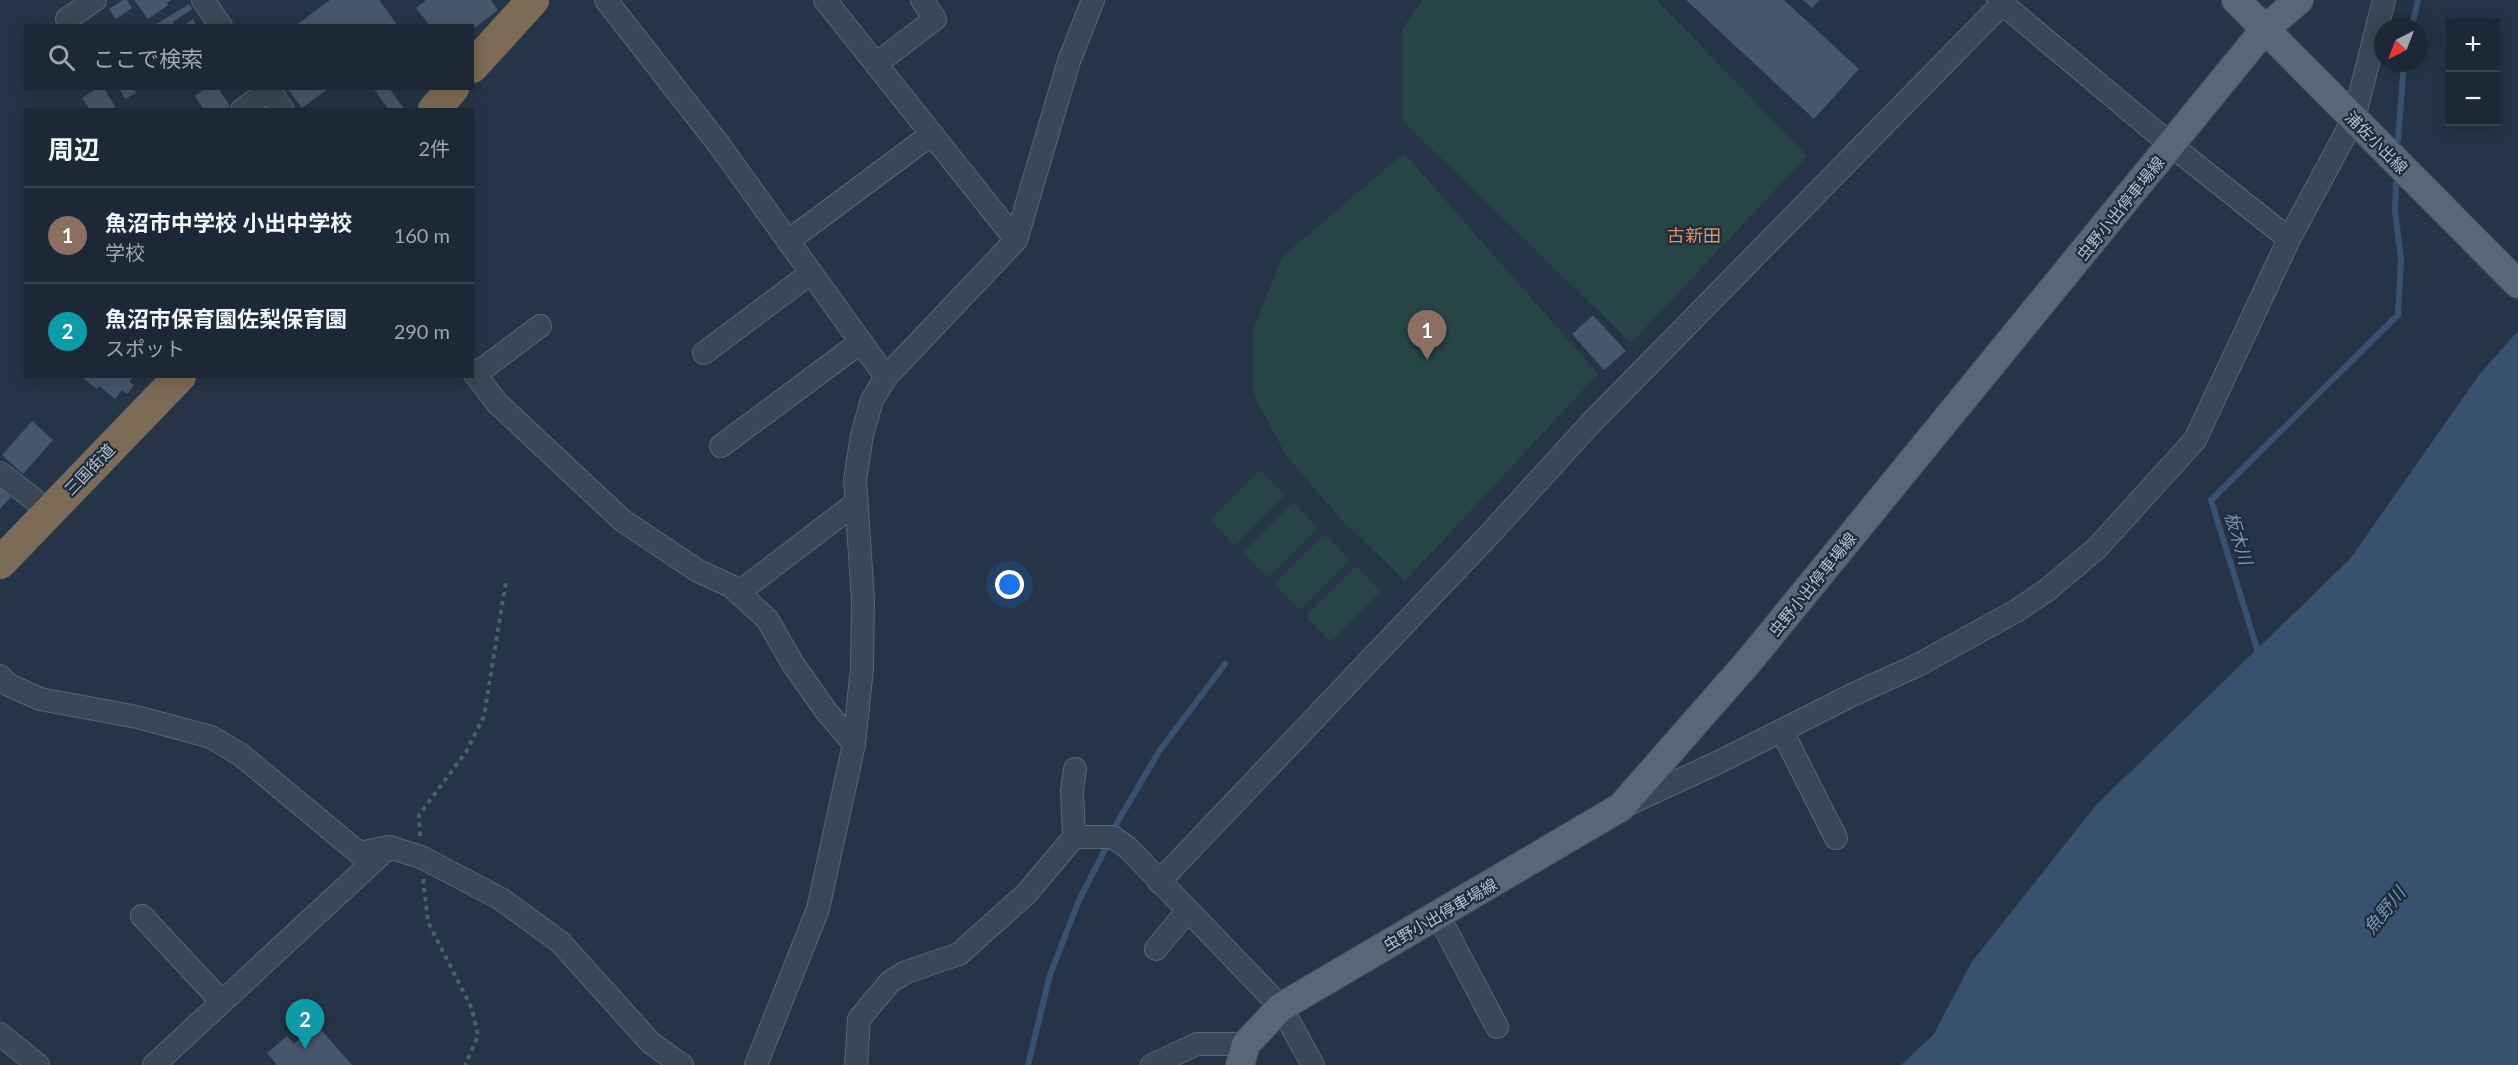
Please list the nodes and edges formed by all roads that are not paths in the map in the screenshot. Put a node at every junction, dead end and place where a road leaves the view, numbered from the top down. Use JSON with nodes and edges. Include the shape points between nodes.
{"nodes":[{"id":1,"x":95,"y":0,"type":"edge"},
{"id":2,"x":203,"y":0,"type":"edge"},
{"id":3,"x":533,"y":0,"type":"edge"},
{"id":4,"x":606,"y":0,"type":"edge"},
{"id":5,"x":825,"y":0,"type":"edge"},
{"id":6,"x":922,"y":0,"type":"edge"},
{"id":7,"x":1093,"y":0,"type":"edge"},
{"id":8,"x":2236,"y":0,"type":"edge"},
{"id":9,"x":2299,"y":0,"type":"edge"},
{"id":10,"x":2384,"y":0,"type":"edge"},
{"id":11,"x":2002,"y":1,"type":"edge"},
{"id":12,"x":67,"y":19,"type":"dead end"},
{"id":13,"x":220,"y":24,"type":"edge"},
{"id":14,"x":2265,"y":29,"type":"junction"},
{"id":15,"x":876,"y":64,"type":"junction"},
{"id":16,"x":474,"y":65,"type":"edge"},
{"id":17,"x":267,"y":90,"type":"edge"},
{"id":18,"x":269,"y":90,"type":"edge"},
{"id":19,"x":451,"y":90,"type":"edge"},
{"id":20,"x":244,"y":108,"type":"edge"},
{"id":21,"x":282,"y":108,"type":"edge"},
{"id":22,"x":436,"y":108,"type":"edge"},
{"id":23,"x":2354,"y":118,"type":"junction"},
{"id":24,"x":932,"y":134,"type":"junction"},
{"id":25,"x":2171,"y":145,"type":"junction"},
{"id":26,"x":2289,"y":238,"type":"junction"},
{"id":27,"x":1016,"y":240,"type":"junction"},
{"id":28,"x":788,"y":241,"type":"junction"},
{"id":29,"x":812,"y":273,"type":"junction"},
{"id":30,"x":2516,"y":282,"type":"edge"},
{"id":31,"x":540,"y":326,"type":"dead end"},
{"id":32,"x":861,"y":342,"type":"junction"},
{"id":33,"x":704,"y":353,"type":"dead end"},
{"id":34,"x":474,"y":372,"type":"edge"},
{"id":35,"x":886,"y":377,"type":"junction"},
{"id":36,"x":178,"y":378,"type":"edge"},
{"id":37,"x":721,"y":446,"type":"dead end"},
{"id":38,"x":0,"y":473,"type":"edge"},
{"id":39,"x":856,"y":503,"type":"junction"},
{"id":40,"x":49,"y":511,"type":"junction"},
{"id":41,"x":0,"y":563,"type":"edge"},
{"id":42,"x":738,"y":593,"type":"junction"},
{"id":43,"x":0,"y":676,"type":"edge"},
{"id":44,"x":1782,"y":731,"type":"junction"},
{"id":45,"x":854,"y":744,"type":"junction"},
{"id":46,"x":1075,"y":769,"type":"dead end"},
{"id":47,"x":1621,"y":807,"type":"junction"},
{"id":48,"x":1074,"y":837,"type":"junction"},
{"id":49,"x":1836,"y":838,"type":"dead end"},
{"id":50,"x":389,"y":847,"type":"junction"},
{"id":51,"x":1159,"y":882,"type":"junction"},
{"id":52,"x":1187,"y":911,"type":"junction"},
{"id":53,"x":1438,"y":915,"type":"junction"},
{"id":54,"x":142,"y":916,"type":"dead end"},
{"id":55,"x":1156,"y":949,"type":"dead end"},
{"id":56,"x":222,"y":1002,"type":"junction"},
{"id":57,"x":1281,"y":1007,"type":"junction"},
{"id":58,"x":1497,"y":1027,"type":"dead end"},
{"id":59,"x":3,"y":1041,"type":"edge"},
{"id":60,"x":1243,"y":1055,"type":"edge"},
{"id":61,"x":38,"y":1065,"type":"edge"},
{"id":62,"x":154,"y":1065,"type":"edge"},
{"id":63,"x":682,"y":1065,"type":"edge"},
{"id":64,"x":756,"y":1065,"type":"edge"},
{"id":65,"x":856,"y":1065,"type":"edge"},
{"id":66,"x":1152,"y":1065,"type":"edge"},
{"id":67,"x":1313,"y":1065,"type":"edge"}],
"edges":[{"from":1,"to":12,"type":"street"},
{"from":2,"to":13,"type":"street"},
{"from":3,"to":16,"type":"highway"},
{"from":4,"to":28,"type":"street"},
{"from":5,"to":15,"type":"street"},
{"from":6,"to":15,"type":"street","via":[[935,19]]},
{"from":7,"to":27,"type":"street","via":[[1069,61]]},
{"from":8,"to":14,"type":"main road","name":"浦佐小出線"},
{"from":9,"to":14,"type":"main road","name":"虫野小出停車場線"},
{"from":10,"to":23,"type":"street"},
{"from":11,"to":25,"type":"street"},
{"from":11,"to":51,"type":"street","via":[[1591,423]]},
{"from":14,"to":23,"type":"main road","name":"浦佐小出線"},
{"from":14,"to":25,"type":"main road","name":"虫野小出停車場線"},
{"from":15,"to":24,"type":"street"},
{"from":17,"to":20,"type":"street"},
{"from":18,"to":21,"type":"street"},
{"from":19,"to":22,"type":"highway"},
{"from":23,"to":26,"type":"street"},
{"from":23,"to":30,"type":"main road","name":"浦佐小出線"},
{"from":24,"to":27,"type":"street"},
{"from":24,"to":28,"type":"street"},
{"from":25,"to":26,"type":"street"},
{"from":25,"to":47,"type":"main road","name":"虫野小出停車場線","via":[[1749,661]]},
{"from":26,"to":44,"type":"street","via":[[2195,440],[2097,548],[2016,611],[1918,665]]},
{"from":27,"to":35,"type":"street"},
{"from":28,"to":29,"type":"street"},
{"from":29,"to":32,"type":"street"},
{"from":29,"to":33,"type":"street"},
{"from":31,"to":34,"type":"street"},
{"from":32,"to":35,"type":"street"},
{"from":32,"to":37,"type":"street"},
{"from":34,"to":42,"type":"street","via":[[496,403],[622,520]]},
{"from":35,"to":39,"type":"street","via":[[872,400],[862,435],[855,480]]},
{"from":36,"to":40,"type":"highway","name":"三国街道"},
{"from":38,"to":40,"type":"street"},
{"from":39,"to":42,"type":"street"},
{"from":39,"to":45,"type":"street","via":[[863,600],[862,668]]},
{"from":40,"to":41,"type":"highway","name":"三国街道"},
{"from":42,"to":45,"type":"street","via":[[767,619],[793,664]]},
{"from":43,"to":50,"type":"street","via":[[9,685],[40,699],[136,717],[211,737],[241,755],[358,853]]},
{"from":44,"to":47,"type":"street"},
{"from":44,"to":49,"type":"street"},
{"from":45,"to":64,"type":"street","via":[[818,909]]},
{"from":46,"to":48,"type":"street"},
{"from":47,"to":53,"type":"main road","name":"虫野小出停車場線"},
{"from":48,"to":51,"type":"street","via":[[1105,837],[1128,848]]},
{"from":48,"to":65,"type":"street","via":[[1027,893],[959,954],[906,972],[890,982],[859,1019]]},
{"from":50,"to":56,"type":"street"},
{"from":50,"to":63,"type":"street","via":[[421,857],[501,899],[560,942],[651,1043]]},
{"from":51,"to":52,"type":"street"},
{"from":52,"to":55,"type":"street"},
{"from":52,"to":57,"type":"street"},
{"from":53,"to":57,"type":"main road","name":"虫野小出停車場線"},
{"from":53,"to":58,"type":"street"},
{"from":54,"to":56,"type":"street"},
{"from":56,"to":62,"type":"street"},
{"from":57,"to":60,"type":"main road","name":"虫野小出停車場線"},
{"from":57,"to":67,"type":"street"},
{"from":59,"to":61,"type":"street"},
{"from":60,"to":66,"type":"street","via":[[1197,1044]]}]}
